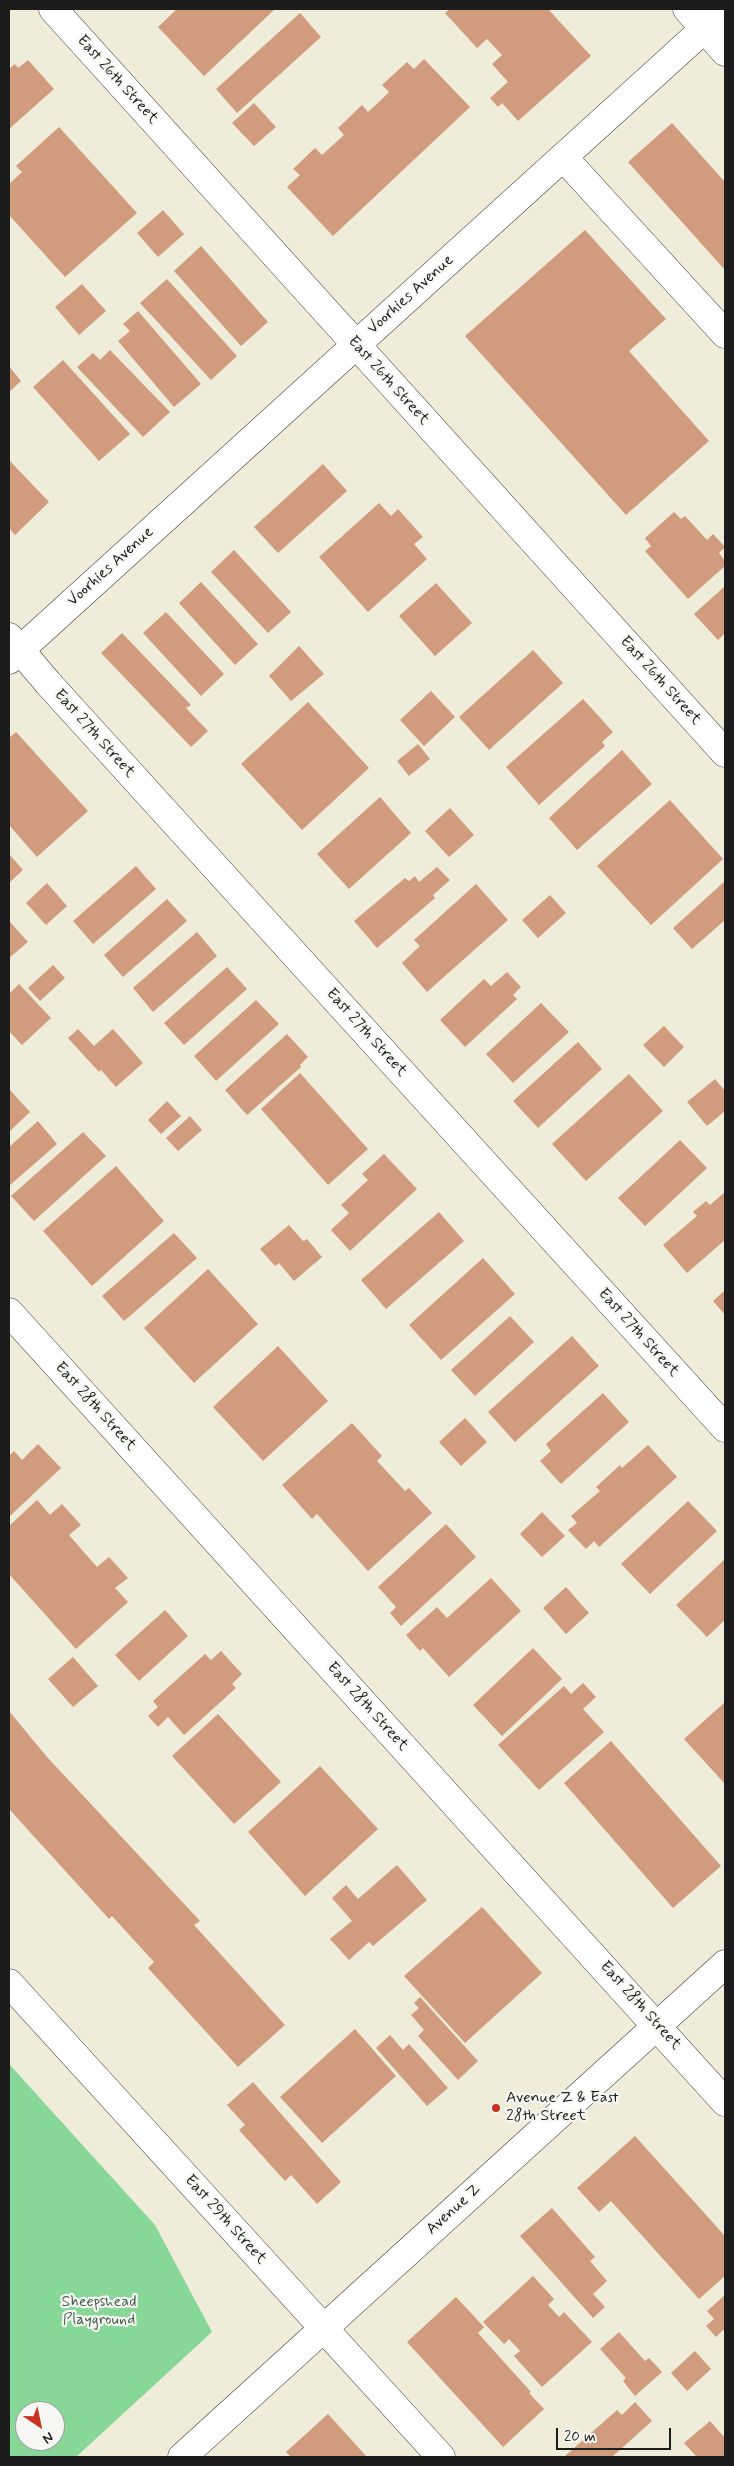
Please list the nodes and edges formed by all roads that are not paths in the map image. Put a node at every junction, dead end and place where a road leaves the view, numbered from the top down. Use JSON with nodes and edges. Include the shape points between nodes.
{"nodes":[{"id":1,"x":53,"y":9,"type":"edge"},
{"id":2,"x":687,"y":9,"type":"edge"},
{"id":3,"x":725,"y":10,"type":"edge"},
{"id":4,"x":705,"y":28,"type":"junction"},
{"id":5,"x":725,"y":52,"type":"edge"},
{"id":6,"x":563,"y":157,"type":"junction"},
{"id":7,"x":725,"y":334,"type":"edge"},
{"id":8,"x":356,"y":345,"type":"junction"},
{"id":9,"x":13,"y":649,"type":"edge"},
{"id":10,"x":725,"y":753,"type":"edge"},
{"id":11,"x":9,"y":1312,"type":"edge"},
{"id":12,"x":725,"y":1428,"type":"edge"},
{"id":13,"x":725,"y":1964,"type":"edge"},
{"id":14,"x":9,"y":1983,"type":"edge"},
{"id":15,"x":657,"y":2026,"type":"junction"},
{"id":16,"x":725,"y":2102,"type":"edge"},
{"id":17,"x":324,"y":2328,"type":"junction"},
{"id":18,"x":182,"y":2457,"type":"edge"},
{"id":19,"x":441,"y":2457,"type":"edge"}],
"edges":[{"from":1,"to":8,"type":"street","name":"East 26th Street"},
{"from":2,"to":4,"type":"street"},
{"from":3,"to":4,"type":"street","name":"Voorhies Avenue"},
{"from":4,"to":5,"type":"street"},
{"from":4,"to":6,"type":"street","name":"Voorhies Avenue"},
{"from":6,"to":7,"type":"street"},
{"from":6,"to":8,"type":"street","name":"Voorhies Avenue"},
{"from":8,"to":9,"type":"street","name":"Voorhies Avenue"},
{"from":8,"to":10,"type":"street","name":"East 26th Street"},
{"from":9,"to":12,"type":"street","name":"East 27th Street","via":[[75,713]]},
{"from":11,"to":15,"type":"street","name":"East 28th Street"},
{"from":13,"to":15,"type":"street","name":"Avenue Z"},
{"from":14,"to":17,"type":"street","name":"East 29th Street"},
{"from":15,"to":16,"type":"street","name":"East 28th Street"},
{"from":15,"to":17,"type":"street","name":"Avenue Z"},
{"from":17,"to":18,"type":"street","name":"Avenue Z"},
{"from":17,"to":19,"type":"street","name":"East 29th Street"}]}
